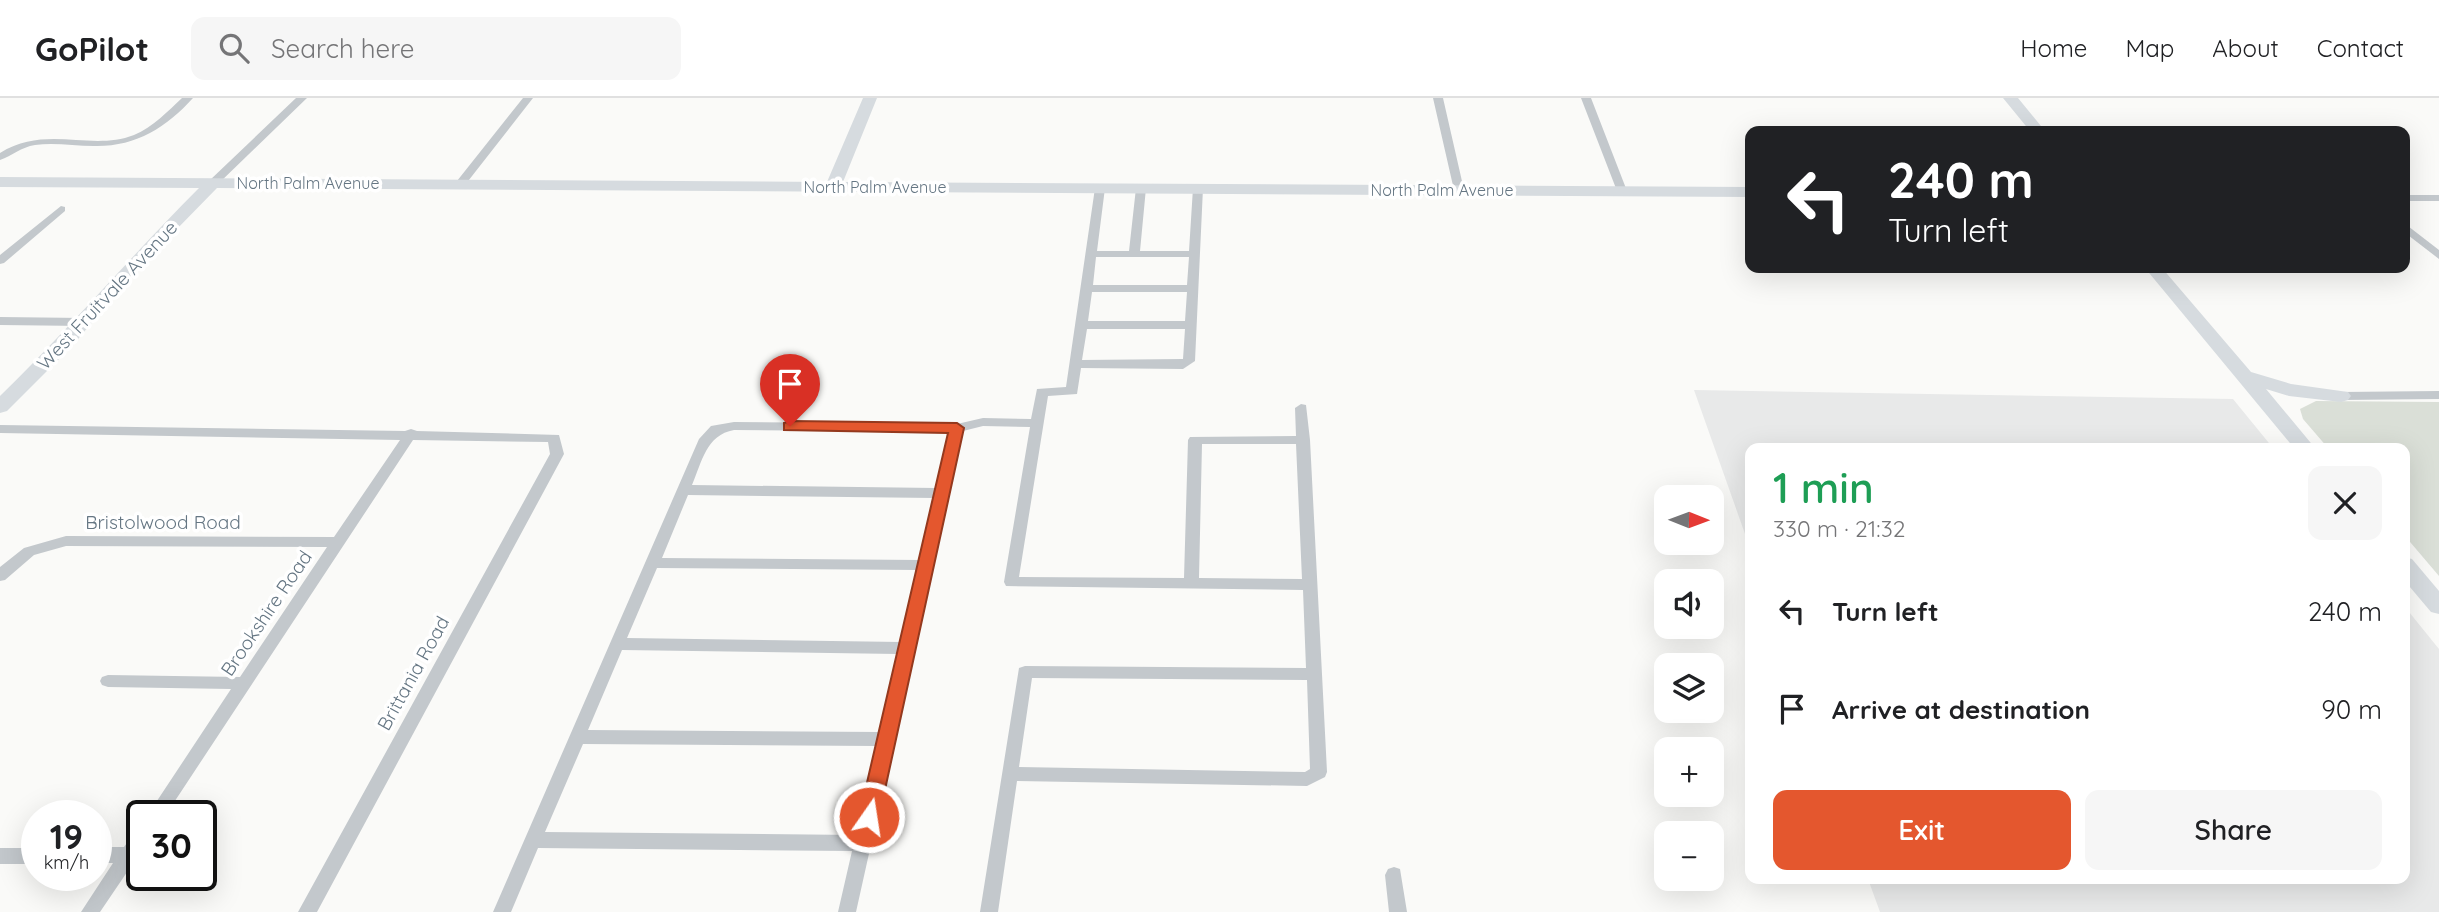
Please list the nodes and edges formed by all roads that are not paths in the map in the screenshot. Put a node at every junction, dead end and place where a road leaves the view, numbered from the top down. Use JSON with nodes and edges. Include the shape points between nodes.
{"nodes":[{"id":1,"x":188,"y":98,"type":"edge"},
{"id":2,"x":302,"y":98,"type":"edge"},
{"id":3,"x":528,"y":98,"type":"edge"},
{"id":4,"x":870,"y":98,"type":"edge"},
{"id":5,"x":1438,"y":98,"type":"edge"},
{"id":6,"x":1587,"y":98,"type":"edge"},
{"id":7,"x":2010,"y":98,"type":"edge"},
{"id":8,"x":2034,"y":126,"type":"edge"},
{"id":9,"x":0,"y":157,"type":"edge"},
{"id":10,"x":0,"y":182,"type":"edge"},
{"id":11,"x":213,"y":183,"type":"junction"},
{"id":12,"x":461,"y":183,"type":"junction"},
{"id":13,"x":833,"y":186,"type":"junction"},
{"id":14,"x":1100,"y":188,"type":"junction"},
{"id":15,"x":1141,"y":188,"type":"junction"},
{"id":16,"x":1198,"y":188,"type":"junction"},
{"id":17,"x":1459,"y":190,"type":"junction"},
{"id":18,"x":1622,"y":191,"type":"junction"},
{"id":19,"x":1745,"y":192,"type":"edge"},
{"id":20,"x":2410,"y":198,"type":"edge"},
{"id":21,"x":2439,"y":198,"type":"edge"},
{"id":22,"x":61,"y":209,"type":"dead end"},
{"id":23,"x":2410,"y":231,"type":"edge"},
{"id":24,"x":1091,"y":254,"type":"junction"},
{"id":25,"x":1134,"y":254,"type":"junction"},
{"id":26,"x":1195,"y":254,"type":"junction"},
{"id":27,"x":2439,"y":256,"type":"edge"},
{"id":28,"x":0,"y":261,"type":"edge"},
{"id":29,"x":2157,"y":273,"type":"edge"},
{"id":30,"x":1086,"y":288,"type":"junction"},
{"id":31,"x":1193,"y":289,"type":"junction"},
{"id":32,"x":0,"y":321,"type":"edge"},
{"id":33,"x":84,"y":322,"type":"junction"},
{"id":34,"x":1081,"y":325,"type":"junction"},
{"id":35,"x":1191,"y":325,"type":"junction"},
{"id":36,"x":1076,"y":364,"type":"junction"},
{"id":37,"x":2245,"y":376,"type":"junction"},
{"id":38,"x":2439,"y":395,"type":"edge"},
{"id":39,"x":2341,"y":396,"type":"junction"},
{"id":40,"x":2262,"y":397,"type":"junction"},
{"id":41,"x":0,"y":407,"type":"edge"},
{"id":42,"x":1301,"y":408,"type":"dead end"},
{"id":43,"x":1037,"y":423,"type":"junction"},
{"id":44,"x":957,"y":428,"type":"junction"},
{"id":45,"x":0,"y":429,"type":"edge"},
{"id":46,"x":411,"y":433,"type":"junction"},
{"id":47,"x":1303,"y":440,"type":"junction"},
{"id":48,"x":2301,"y":443,"type":"edge"},
{"id":49,"x":683,"y":490,"type":"junction"},
{"id":50,"x":942,"y":493,"type":"junction"},
{"id":51,"x":338,"y":542,"type":"junction"},
{"id":52,"x":652,"y":564,"type":"junction"},
{"id":53,"x":926,"y":565,"type":"junction"},
{"id":54,"x":2410,"y":572,"type":"edge"},
{"id":55,"x":0,"y":576,"type":"edge"},
{"id":56,"x":1191,"y":584,"type":"junction"},
{"id":57,"x":1310,"y":585,"type":"junction"},
{"id":58,"x":2439,"y":606,"type":"edge"},
{"id":59,"x":617,"y":644,"type":"junction"},
{"id":60,"x":907,"y":648,"type":"junction"},
{"id":61,"x":1314,"y":674,"type":"junction"},
{"id":62,"x":108,"y":681,"type":"dead end"},
{"id":63,"x":244,"y":682,"type":"junction"},
{"id":64,"x":577,"y":737,"type":"junction"},
{"id":65,"x":887,"y":739,"type":"junction"},
{"id":66,"x":1010,"y":774,"type":"junction"},
{"id":67,"x":166,"y":800,"type":"edge"},
{"id":68,"x":533,"y":840,"type":"junction"},
{"id":69,"x":863,"y":843,"type":"junction"},
{"id":70,"x":0,"y":856,"type":"edge"},
{"id":71,"x":21,"y":856,"type":"edge"},
{"id":72,"x":126,"y":858,"type":"edge"},
{"id":73,"x":1394,"y":875,"type":"dead end"},
{"id":74,"x":90,"y":912,"type":"edge"},
{"id":75,"x":307,"y":912,"type":"edge"},
{"id":76,"x":502,"y":912,"type":"edge"},
{"id":77,"x":847,"y":912,"type":"edge"},
{"id":78,"x":989,"y":912,"type":"edge"},
{"id":79,"x":1398,"y":912,"type":"edge"}],
"edges":[{"from":1,"to":9,"type":"street","via":[[140,136],[118,142],[28,141]]},
{"from":2,"to":11,"type":"street"},
{"from":3,"to":12,"type":"street"},
{"from":4,"to":13,"type":"street"},
{"from":5,"to":17,"type":"street"},
{"from":6,"to":18,"type":"street"},
{"from":7,"to":8,"type":"street"},
{"from":10,"to":11,"type":"street","name":"North Palm Avenue"},
{"from":11,"to":12,"type":"street","name":"North Palm Avenue"},
{"from":11,"to":33,"type":"street","name":"West Fruitvale Avenue","via":[[125,272]]},
{"from":12,"to":13,"type":"street","name":"North Palm Avenue"},
{"from":13,"to":14,"type":"street","name":"North Palm Avenue"},
{"from":14,"to":15,"type":"street","name":"North Palm Avenue"},
{"from":14,"to":24,"type":"street"},
{"from":15,"to":16,"type":"street","name":"North Palm Avenue"},
{"from":15,"to":25,"type":"street"},
{"from":16,"to":17,"type":"street","name":"North Palm Avenue"},
{"from":16,"to":26,"type":"street"},
{"from":17,"to":18,"type":"street","name":"North Palm Avenue"},
{"from":18,"to":19,"type":"street","name":"North Palm Avenue"},
{"from":20,"to":21,"type":"street"},
{"from":22,"to":28,"type":"street"},
{"from":23,"to":27,"type":"street"},
{"from":24,"to":25,"type":"street"},
{"from":24,"to":30,"type":"street"},
{"from":25,"to":26,"type":"street"},
{"from":26,"to":31,"type":"street"},
{"from":29,"to":37,"type":"street"},
{"from":30,"to":31,"type":"street"},
{"from":30,"to":34,"type":"street"},
{"from":31,"to":35,"type":"street"},
{"from":32,"to":33,"type":"street"},
{"from":33,"to":41,"type":"street","name":"West Fruitvale Avenue"},
{"from":34,"to":35,"type":"street"},
{"from":34,"to":36,"type":"street"},
{"from":35,"to":36,"type":"street","via":[[1189,361],[1183,365]]},
{"from":36,"to":43,"type":"street","via":[[1072,391],[1042,392]]},
{"from":37,"to":39,"type":"street","via":[[2289,390]]},
{"from":37,"to":40,"type":"street"},
{"from":38,"to":39,"type":"street"},
{"from":39,"to":40,"type":"street","via":[[2299,401]]},
{"from":40,"to":48,"type":"street"},
{"from":42,"to":47,"type":"street"},
{"from":43,"to":44,"type":"street","via":[[983,422]]},
{"from":43,"to":56,"type":"street","via":[[1011,582]]},
{"from":44,"to":49,"type":"street","via":[[716,429],[704,442]]},
{"from":44,"to":50,"type":"street"},
{"from":45,"to":46,"type":"street"},
{"from":46,"to":51,"type":"street","name":"Brookshire Road"},
{"from":46,"to":75,"type":"street","name":"Brittania Road","via":[[554,438],[557,454]]},
{"from":47,"to":56,"type":"street","via":[[1195,440]]},
{"from":47,"to":57,"type":"street"},
{"from":49,"to":50,"type":"street"},
{"from":49,"to":52,"type":"street"},
{"from":50,"to":53,"type":"street"},
{"from":51,"to":55,"type":"street","name":"Bristolwood Road","via":[[66,541],[37,546],[16,558]]},
{"from":51,"to":63,"type":"street","name":"Brookshire Road"},
{"from":52,"to":53,"type":"street"},
{"from":52,"to":59,"type":"street"},
{"from":53,"to":60,"type":"street"},
{"from":54,"to":58,"type":"street"},
{"from":56,"to":57,"type":"street"},
{"from":57,"to":61,"type":"street"},
{"from":59,"to":60,"type":"street"},
{"from":59,"to":64,"type":"street"},
{"from":60,"to":65,"type":"street"},
{"from":61,"to":66,"type":"street","via":[[1025,672]]},
{"from":61,"to":66,"type":"street","via":[[1318,772],[1307,779]]},
{"from":62,"to":63,"type":"street"},
{"from":63,"to":67,"type":"street","name":"Brookshire Road"},
{"from":64,"to":65,"type":"street"},
{"from":64,"to":68,"type":"street"},
{"from":65,"to":69,"type":"street"},
{"from":66,"to":78,"type":"street"},
{"from":68,"to":69,"type":"street"},
{"from":68,"to":76,"type":"street"},
{"from":69,"to":77,"type":"street"},
{"from":70,"to":71,"type":"street"},
{"from":72,"to":74,"type":"street"},
{"from":73,"to":79,"type":"street"}]}
